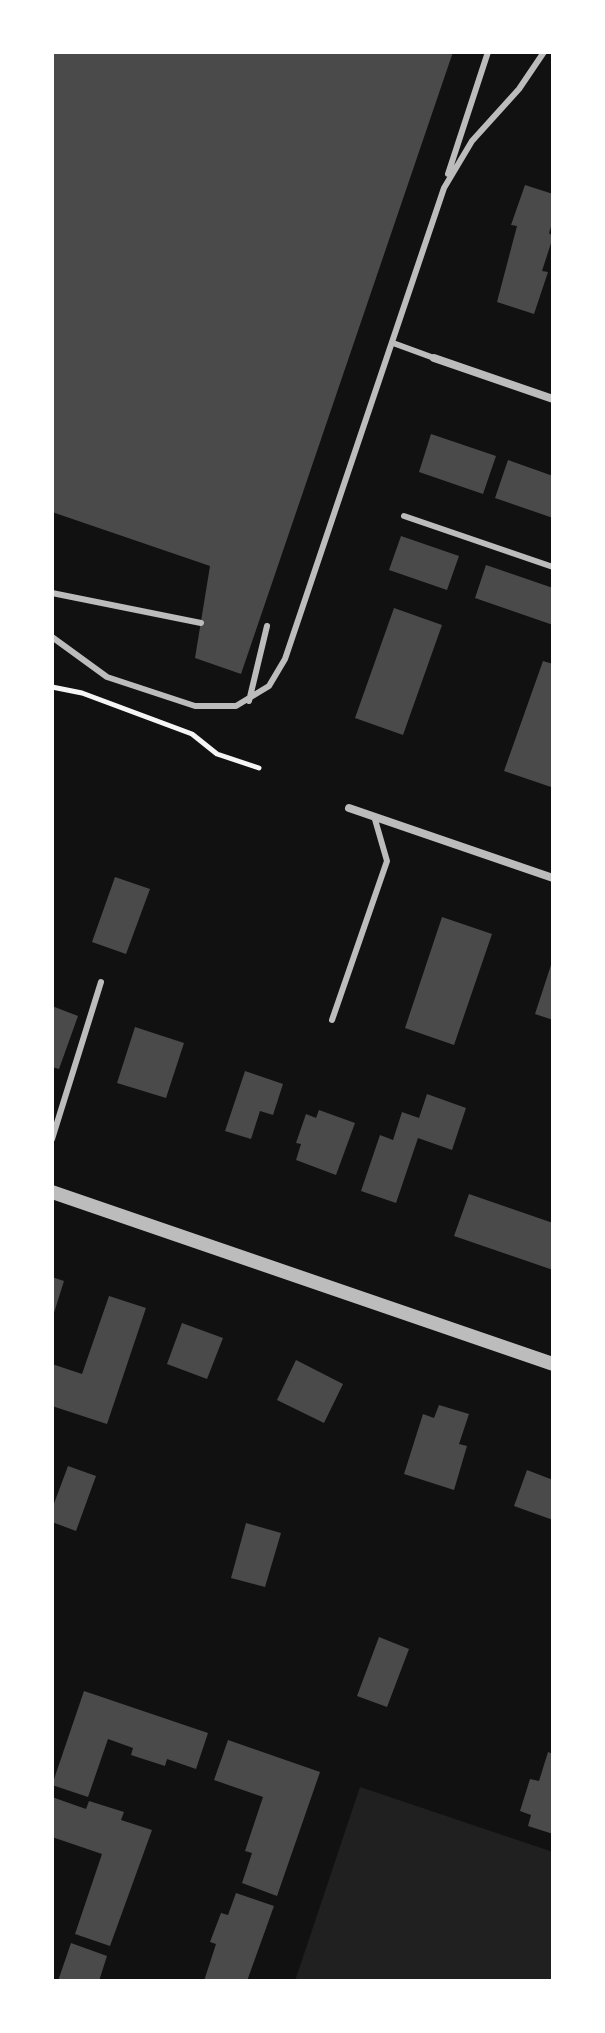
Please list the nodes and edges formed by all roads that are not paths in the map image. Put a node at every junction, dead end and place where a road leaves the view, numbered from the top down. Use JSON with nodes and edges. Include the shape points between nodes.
{"nodes":[{"id":1,"x":488,"y":52,"type":"edge"},
{"id":2,"x":544,"y":52,"type":"edge"},
{"id":3,"x":444,"y":188,"type":"junction"},
{"id":4,"x":393,"y":343,"type":"junction"},
{"id":5,"x":434,"y":358,"type":"joint"},
{"id":6,"x":553,"y":399,"type":"edge"},
{"id":7,"x":404,"y":516,"type":"dead end"},
{"id":8,"x":553,"y":567,"type":"edge"},
{"id":9,"x":52,"y":593,"type":"edge"},
{"id":10,"x":201,"y":623,"type":"dead end"},
{"id":11,"x":267,"y":626,"type":"dead end"},
{"id":12,"x":52,"y":637,"type":"edge"},
{"id":13,"x":249,"y":701,"type":"junction"},
{"id":14,"x":349,"y":808,"type":"dead end"},
{"id":15,"x":374,"y":816,"type":"junction"},
{"id":16,"x":553,"y":878,"type":"edge"},
{"id":17,"x":101,"y":982,"type":"dead end"},
{"id":18,"x":332,"y":1020,"type":"dead end"},
{"id":19,"x":52,"y":1139,"type":"edge"},
{"id":20,"x":52,"y":1192,"type":"edge"},
{"id":21,"x":553,"y":1364,"type":"edge"}],
"edges":[{"from":1,"to":3,"type":"lane"},
{"from":2,"to":3,"type":"lane","via":[[472,141]]},
{"from":3,"to":4,"type":"lane"},
{"from":4,"to":5,"type":"lane"},
{"from":4,"to":13,"type":"lane","via":[[285,659],[269,686]]},
{"from":5,"to":6,"type":"street"},
{"from":7,"to":8,"type":"lane"},
{"from":9,"to":10,"type":"lane"},
{"from":11,"to":13,"type":"lane"},
{"from":12,"to":13,"type":"lane","via":[[101,675],[176,701],[214,709]]},
{"from":14,"to":15,"type":"street"},
{"from":15,"to":16,"type":"street"},
{"from":15,"to":18,"type":"lane","via":[[387,861]]},
{"from":17,"to":19,"type":"lane"},
{"from":20,"to":21,"type":"street"}]}
